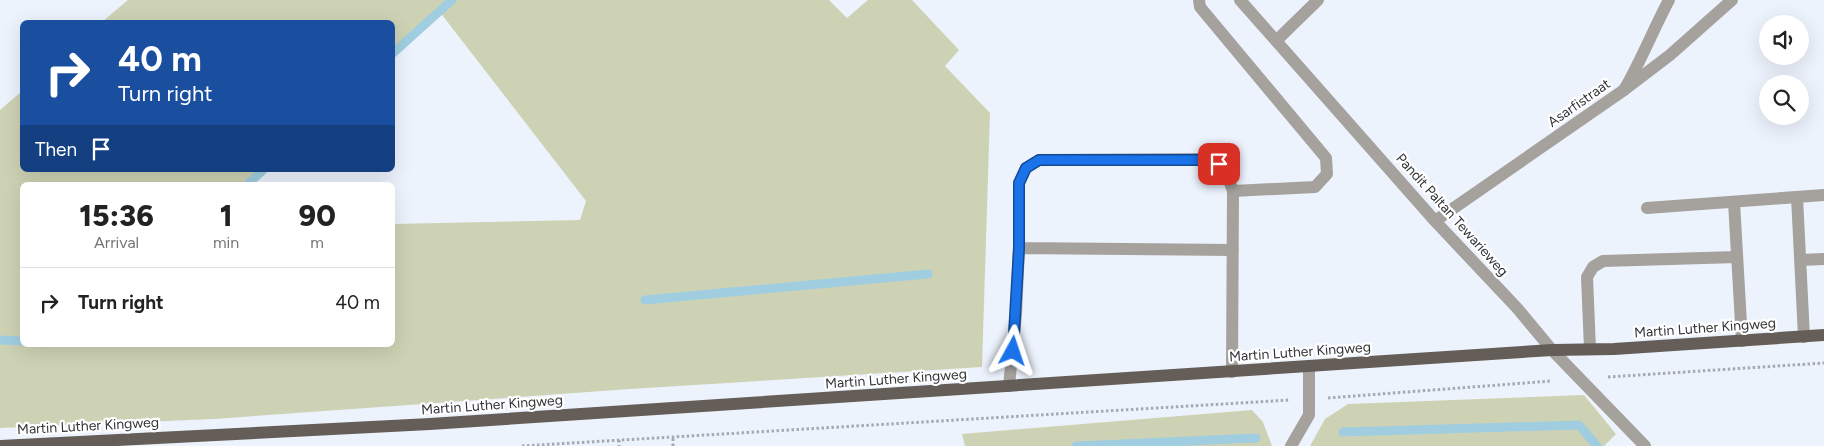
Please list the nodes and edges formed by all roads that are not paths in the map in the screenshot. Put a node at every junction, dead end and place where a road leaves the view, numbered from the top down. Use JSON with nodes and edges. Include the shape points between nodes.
{"nodes":[{"id":1,"x":1199,"y":0,"type":"edge"},
{"id":2,"x":1240,"y":0,"type":"edge"},
{"id":3,"x":1318,"y":0,"type":"edge"},
{"id":4,"x":1669,"y":0,"type":"edge"},
{"id":5,"x":1732,"y":0,"type":"edge"},
{"id":6,"x":1276,"y":40,"type":"junction"},
{"id":7,"x":1624,"y":90,"type":"junction"},
{"id":8,"x":1233,"y":191,"type":"junction"},
{"id":9,"x":1824,"y":195,"type":"edge"},
{"id":10,"x":1798,"y":197,"type":"junction"},
{"id":11,"x":1734,"y":202,"type":"junction"},
{"id":12,"x":1647,"y":208,"type":"dead end"},
{"id":13,"x":1435,"y":221,"type":"junction"},
{"id":14,"x":1019,"y":248,"type":"junction"},
{"id":15,"x":1233,"y":250,"type":"junction"},
{"id":16,"x":1738,"y":258,"type":"junction"},
{"id":17,"x":1800,"y":260,"type":"junction"},
{"id":18,"x":1824,"y":260,"type":"edge"},
{"id":19,"x":1824,"y":335,"type":"edge"},
{"id":20,"x":1804,"y":337,"type":"junction"},
{"id":21,"x":1742,"y":341,"type":"junction"},
{"id":22,"x":1552,"y":350,"type":"junction"},
{"id":23,"x":1590,"y":350,"type":"junction"},
{"id":24,"x":1308,"y":367,"type":"junction"},
{"id":25,"x":1232,"y":372,"type":"junction"},
{"id":26,"x":1009,"y":386,"type":"junction"},
{"id":27,"x":91,"y":444,"type":"edge"},
{"id":28,"x":0,"y":446,"type":"edge"},
{"id":29,"x":1291,"y":446,"type":"edge"},
{"id":30,"x":1645,"y":446,"type":"edge"}],
"edges":[{"from":1,"to":8,"type":"street","via":[[1200,7],[1326,158],[1327,174],[1316,187]]},
{"from":2,"to":6,"type":"street","name":"Pandit Paltan Tewarieweg"},
{"from":3,"to":6,"type":"street"},
{"from":4,"to":7,"type":"street"},
{"from":5,"to":7,"type":"street","name":"Asarfistraat","via":[[1670,55]]},
{"from":6,"to":13,"type":"street","name":"Pandit Paltan Tewarieweg"},
{"from":7,"to":13,"type":"street","name":"Asarfistraat"},
{"from":8,"to":14,"type":"street","via":[[1226,171],[1219,164],[1207,160],[1039,160],[1026,168],[1019,183]]},
{"from":8,"to":15,"type":"street"},
{"from":9,"to":10,"type":"street"},
{"from":10,"to":11,"type":"street"},
{"from":10,"to":17,"type":"street"},
{"from":11,"to":12,"type":"street"},
{"from":11,"to":16,"type":"street"},
{"from":13,"to":22,"type":"street","name":"Pandit Paltan Tewarieweg"},
{"from":14,"to":15,"type":"street"},
{"from":14,"to":26,"type":"street"},
{"from":15,"to":25,"type":"street"},
{"from":16,"to":21,"type":"street"},
{"from":16,"to":23,"type":"street","via":[[1603,261],[1593,267],[1587,277]]},
{"from":17,"to":18,"type":"street"},
{"from":17,"to":20,"type":"street"},
{"from":19,"to":20,"type":"main road","name":"Martin Luther Kingweg"},
{"from":20,"to":21,"type":"main road","name":"Martin Luther Kingweg"},
{"from":21,"to":23,"type":"main road","name":"Martin Luther Kingweg"},
{"from":22,"to":23,"type":"main road","name":"Martin Luther Kingweg"},
{"from":22,"to":24,"type":"main road","name":"Martin Luther Kingweg"},
{"from":22,"to":30,"type":"street","name":"Pandit Paltan Tewarieweg"},
{"from":24,"to":25,"type":"main road","name":"Martin Luther Kingweg"},
{"from":24,"to":29,"type":"street","via":[[1309,415]]},
{"from":25,"to":26,"type":"main road","name":"Martin Luther Kingweg"},
{"from":26,"to":27,"type":"main road","name":"Martin Luther Kingweg"},
{"from":27,"to":28,"type":"main road","name":"Martin Luther Kingweg"}]}
